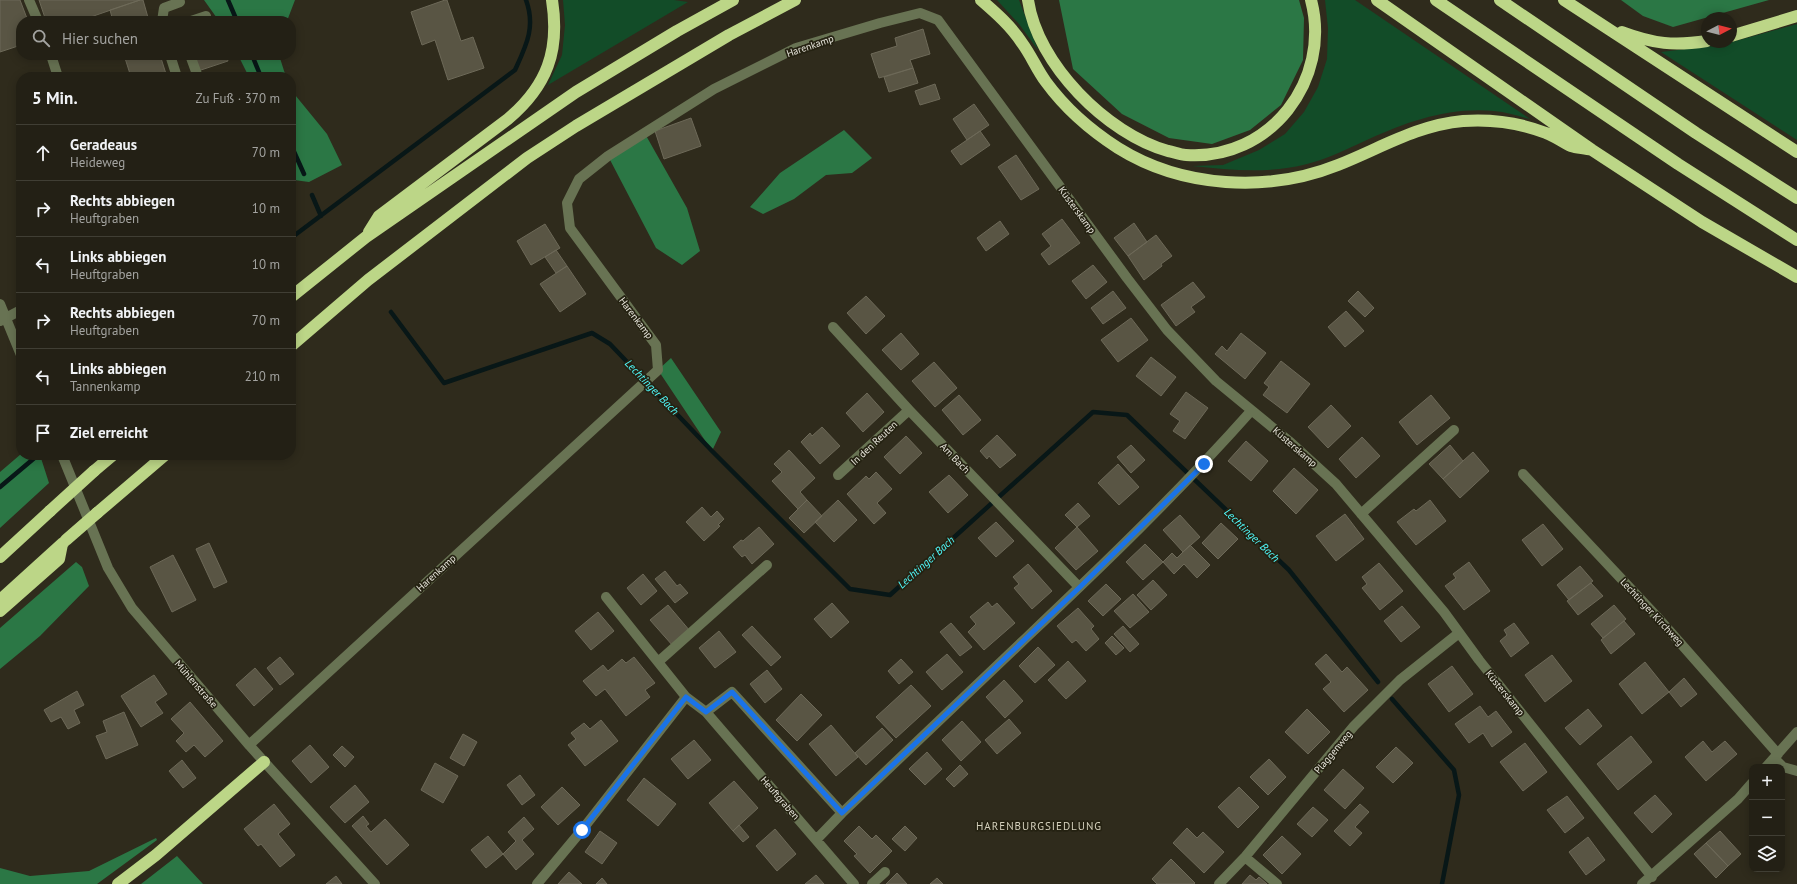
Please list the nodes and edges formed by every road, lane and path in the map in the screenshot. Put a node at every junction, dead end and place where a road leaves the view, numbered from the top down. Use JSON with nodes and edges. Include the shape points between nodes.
{"nodes":[{"id":1,"x":29,"y":0,"type":"edge"},
{"id":2,"x":552,"y":0,"type":"edge"},
{"id":3,"x":733,"y":0,"type":"edge"},
{"id":4,"x":796,"y":0,"type":"edge"},
{"id":5,"x":981,"y":0,"type":"edge"},
{"id":6,"x":1028,"y":0,"type":"edge"},
{"id":7,"x":1311,"y":0,"type":"edge"},
{"id":8,"x":1377,"y":0,"type":"edge"},
{"id":9,"x":1436,"y":0,"type":"edge"},
{"id":10,"x":1500,"y":0,"type":"edge"},
{"id":11,"x":1564,"y":0,"type":"edge"},
{"id":12,"x":180,"y":2,"type":"dead end"},
{"id":13,"x":36,"y":16,"type":"edge"},
{"id":14,"x":163,"y":16,"type":"edge"},
{"id":15,"x":1797,"y":16,"type":"edge"},
{"id":16,"x":938,"y":20,"type":"joint"},
{"id":17,"x":1599,"y":23,"type":"junction"},
{"id":18,"x":1737,"y":34,"type":"edge"},
{"id":19,"x":1701,"y":42,"type":"edge"},
{"id":20,"x":53,"y":60,"type":"edge"},
{"id":21,"x":172,"y":60,"type":"edge"},
{"id":22,"x":192,"y":60,"type":"edge"},
{"id":23,"x":56,"y":72,"type":"edge"},
{"id":24,"x":175,"y":72,"type":"edge"},
{"id":25,"x":196,"y":72,"type":"edge"},
{"id":26,"x":1592,"y":150,"type":"junction"},
{"id":27,"x":1797,"y":152,"type":"edge"},
{"id":28,"x":1797,"y":198,"type":"edge"},
{"id":29,"x":366,"y":237,"type":"junction"},
{"id":30,"x":1797,"y":240,"type":"edge"},
{"id":31,"x":1797,"y":277,"type":"edge"},
{"id":32,"x":296,"y":293,"type":"edge"},
{"id":33,"x":0,"y":304,"type":"edge"},
{"id":34,"x":16,"y":313,"type":"edge"},
{"id":35,"x":3,"y":320,"type":"edge"},
{"id":36,"x":833,"y":327,"type":"dead end"},
{"id":37,"x":296,"y":342,"type":"edge"},
{"id":38,"x":16,"y":345,"type":"edge"},
{"id":39,"x":909,"y":410,"type":"junction"},
{"id":40,"x":1251,"y":410,"type":"junction"},
{"id":41,"x":1454,"y":430,"type":"dead end"},
{"id":42,"x":64,"y":460,"type":"edge"},
{"id":43,"x":107,"y":460,"type":"edge"},
{"id":44,"x":159,"y":460,"type":"edge"},
{"id":45,"x":1523,"y":474,"type":"dead end"},
{"id":46,"x":838,"y":475,"type":"dead end"},
{"id":47,"x":1361,"y":514,"type":"junction"},
{"id":48,"x":64,"y":542,"type":"junction"},
{"id":49,"x":0,"y":557,"type":"edge"},
{"id":50,"x":767,"y":565,"type":"dead end"},
{"id":51,"x":1080,"y":587,"type":"junction"},
{"id":52,"x":606,"y":597,"type":"dead end"},
{"id":53,"x":0,"y":600,"type":"edge"},
{"id":54,"x":0,"y":611,"type":"edge"},
{"id":55,"x":1459,"y":633,"type":"junction"},
{"id":56,"x":658,"y":662,"type":"junction"},
{"id":57,"x":686,"y":697,"type":"junction"},
{"id":58,"x":706,"y":712,"type":"junction"},
{"id":59,"x":1797,"y":732,"type":"edge"},
{"id":60,"x":249,"y":745,"type":"junction"},
{"id":61,"x":1776,"y":756,"type":"junction"},
{"id":62,"x":264,"y":762,"type":"junction"},
{"id":63,"x":1769,"y":764,"type":"edge"},
{"id":64,"x":1797,"y":771,"type":"edge"},
{"id":65,"x":1749,"y":786,"type":"edge"},
{"id":66,"x":842,"y":813,"type":"junction"},
{"id":67,"x":816,"y":840,"type":"junction"},
{"id":68,"x":1245,"y":857,"type":"junction"},
{"id":69,"x":885,"y":872,"type":"dead end"},
{"id":70,"x":1652,"y":876,"type":"junction"},
{"id":71,"x":118,"y":884,"type":"edge"},
{"id":72,"x":375,"y":884,"type":"edge"},
{"id":73,"x":537,"y":884,"type":"edge"},
{"id":74,"x":854,"y":884,"type":"edge"},
{"id":75,"x":872,"y":884,"type":"edge"},
{"id":76,"x":1219,"y":884,"type":"edge"},
{"id":77,"x":1277,"y":884,"type":"edge"},
{"id":78,"x":1642,"y":884,"type":"edge"}],
"edges":[{"from":1,"to":13,"type":"street"},
{"from":2,"to":29,"type":"highway","via":[[554,40],[548,66],[536,90],[508,119],[379,216]]},
{"from":3,"to":29,"type":"highway","via":[[576,92]]},
{"from":4,"to":37,"type":"highway","via":[[722,39],[527,158],[368,280]]},
{"from":5,"to":26,"type":"highway","via":[[1005,21],[1023,43],[1045,81],[1065,105],[1093,130],[1119,149],[1155,166],[1197,178],[1236,183],[1276,182],[1336,166],[1403,136],[1434,126],[1463,121],[1493,121],[1520,125],[1546,133],[1572,146]]},
{"from":6,"to":7,"type":"highway","via":[[1040,37],[1059,70],[1084,101],[1120,129],[1153,147],[1185,155],[1218,154],[1250,142],[1275,125],[1292,106],[1305,83],[1314,57],[1316,30]]},
{"from":8,"to":26,"type":"highway"},
{"from":9,"to":30,"type":"highway","via":[[1653,147]]},
{"from":10,"to":28,"type":"highway"},
{"from":11,"to":17,"type":"highway"},
{"from":12,"to":14,"type":"street","via":[[164,8]]},
{"from":15,"to":18,"type":"highway"},
{"from":16,"to":40,"type":"street","name":"Küsterskamp","via":[[1167,330],[1216,381]]},
{"from":16,"to":60,"type":"street","name":"Harenkamp","via":[[920,13],[796,48],[714,89],[608,156],[579,179],[566,203],[570,228],[656,345],[658,370]]},
{"from":17,"to":19,"type":"highway","via":[[1637,38],[1661,44]]},
{"from":17,"to":27,"type":"highway"},
{"from":20,"to":23,"type":"street"},
{"from":21,"to":24,"type":"street"},
{"from":22,"to":25,"type":"street"},
{"from":26,"to":31,"type":"highway","via":[[1702,222]]},
{"from":29,"to":32,"type":"highway"},
{"from":33,"to":35,"type":"street"},
{"from":34,"to":35,"type":"street"},
{"from":35,"to":38,"type":"street"},
{"from":36,"to":39,"type":"street","name":"Am Bach"},
{"from":39,"to":46,"type":"street","name":"In den Reuten"},
{"from":39,"to":51,"type":"street","name":"Am Bach"},
{"from":40,"to":47,"type":"street","name":"Küsterskamp","via":[[1336,484]]},
{"from":40,"to":51,"type":"street","via":[[1204,464]]},
{"from":41,"to":47,"type":"street"},
{"from":42,"to":60,"type":"street","name":"Mühlenstraße","via":[[108,568],[132,608]]},
{"from":43,"to":49,"type":"highway","bridge":true},
{"from":44,"to":48,"type":"highway","bridge":true},
{"from":45,"to":61,"type":"street","name":"Lechtinger Kirchweg","via":[[1660,620]]},
{"from":47,"to":55,"type":"street","name":"Küsterskamp"},
{"from":48,"to":53,"type":"highway"},
{"from":48,"to":54,"type":"highway","via":[[59,559]]},
{"from":50,"to":56,"type":"street"},
{"from":51,"to":66,"type":"street"},
{"from":52,"to":56,"type":"street","name":"Heuftgraben"},
{"from":55,"to":68,"type":"street","name":"Plaggenweg","via":[[1400,680],[1354,726]]},
{"from":55,"to":70,"type":"street","name":"Küsterskamp"},
{"from":56,"to":57,"type":"street","name":"Heuftgraben"},
{"from":57,"to":58,"type":"street","name":"Heuftgraben"},
{"from":57,"to":73,"type":"street"},
{"from":58,"to":66,"type":"street","via":[[732,692]]},
{"from":58,"to":67,"type":"street","name":"Heuftgraben"},
{"from":59,"to":61,"type":"street"},
{"from":60,"to":62,"type":"street","name":"Mühlenstraße"},
{"from":61,"to":63,"type":"street"},
{"from":61,"to":64,"type":"street","name":"Lechtinger Kirchweg","via":[[1783,767]]},
{"from":62,"to":71,"type":"highway","via":[[156,855]]},
{"from":62,"to":72,"type":"street","name":"Mühlenstraße"},
{"from":65,"to":70,"type":"street"},
{"from":66,"to":67,"type":"street"},
{"from":67,"to":74,"type":"street","name":"Heuftgraben"},
{"from":68,"to":76,"type":"street","name":"Plaggenweg"},
{"from":68,"to":77,"type":"street"},
{"from":69,"to":75,"type":"street"},
{"from":70,"to":78,"type":"street"}]}
